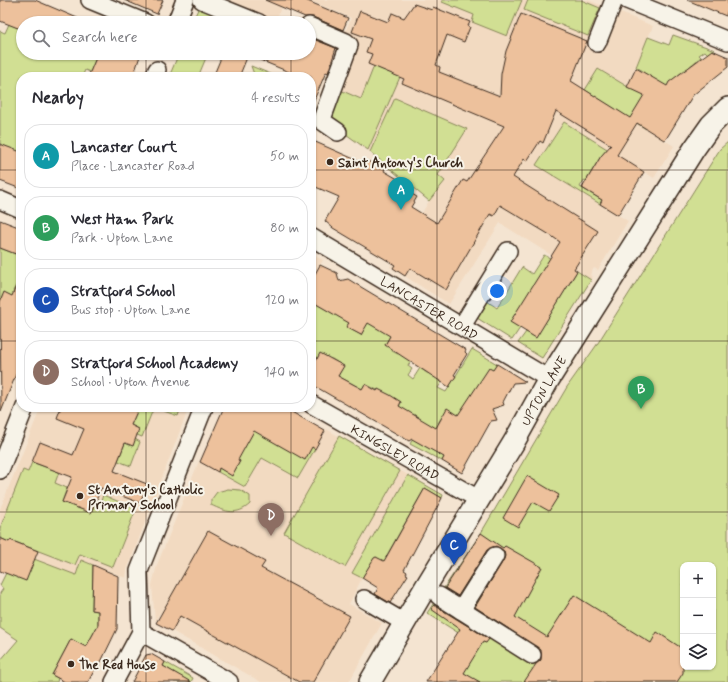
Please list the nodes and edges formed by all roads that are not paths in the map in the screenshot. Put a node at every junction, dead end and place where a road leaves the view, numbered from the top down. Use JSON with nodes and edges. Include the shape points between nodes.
{"nodes":[{"id":1,"x":90,"y":0,"type":"edge"},
{"id":2,"x":185,"y":0,"type":"edge"},
{"id":3,"x":202,"y":0,"type":"edge"},
{"id":4,"x":614,"y":0,"type":"edge"},
{"id":5,"x":627,"y":0,"type":"edge"},
{"id":6,"x":129,"y":16,"type":"edge"},
{"id":7,"x":179,"y":16,"type":"edge"},
{"id":8,"x":242,"y":16,"type":"edge"},
{"id":9,"x":316,"y":29,"type":"edge"},
{"id":10,"x":728,"y":41,"type":"edge"},
{"id":11,"x":597,"y":43,"type":"dead end"},
{"id":12,"x":728,"y":108,"type":"edge"},
{"id":13,"x":338,"y":132,"type":"dead end"},
{"id":14,"x":0,"y":200,"type":"edge"},
{"id":15,"x":16,"y":207,"type":"edge"},
{"id":16,"x":316,"y":240,"type":"edge"},
{"id":17,"x":508,"y":251,"type":"dead end"},
{"id":18,"x":462,"y":326,"type":"junction"},
{"id":19,"x":549,"y":378,"type":"junction"},
{"id":20,"x":316,"y":407,"type":"edge"},
{"id":21,"x":23,"y":412,"type":"edge"},
{"id":22,"x":202,"y":412,"type":"edge"},
{"id":23,"x":0,"y":470,"type":"edge"},
{"id":24,"x":480,"y":500,"type":"junction"},
{"id":25,"x":495,"y":556,"type":"dead end"},
{"id":26,"x":439,"y":596,"type":"dead end"},
{"id":27,"x":364,"y":598,"type":"dead end"},
{"id":28,"x":461,"y":610,"type":"junction"},
{"id":29,"x":405,"y":623,"type":"junction"},
{"id":30,"x":141,"y":632,"type":"junction"},
{"id":31,"x":532,"y":655,"type":"dead end"},
{"id":32,"x":114,"y":682,"type":"edge"},
{"id":33,"x":229,"y":682,"type":"edge"},
{"id":34,"x":370,"y":682,"type":"edge"}],
"edges":[{"from":1,"to":6,"type":"street"},
{"from":2,"to":7,"type":"street"},
{"from":3,"to":8,"type":"street"},
{"from":4,"to":11,"type":"street"},
{"from":5,"to":10,"type":"street"},
{"from":9,"to":13,"type":"street","via":[[349,45],[322,119]]},
{"from":12,"to":19,"type":"main road","name":"UPTON LANE","via":[[711,125],[694,149]]},
{"from":14,"to":15,"type":"street"},
{"from":16,"to":18,"type":"street","name":"LANCASTER ROAD"},
{"from":17,"to":18,"type":"street"},
{"from":18,"to":19,"type":"street","name":"LANCASTER ROAD"},
{"from":19,"to":24,"type":"main road","name":"UPTON LANE"},
{"from":20,"to":24,"type":"street","name":"KINGSLEY ROAD"},
{"from":21,"to":23,"type":"street"},
{"from":22,"to":30,"type":"street","via":[[139,571]]},
{"from":24,"to":29,"type":"main road","name":"UPTON LANE"},
{"from":25,"to":28,"type":"street"},
{"from":26,"to":28,"type":"street"},
{"from":27,"to":29,"type":"street"},
{"from":28,"to":31,"type":"street"},
{"from":29,"to":34,"type":"main road","name":"UPTON LANE"},
{"from":30,"to":32,"type":"street"},
{"from":30,"to":33,"type":"street"}]}
